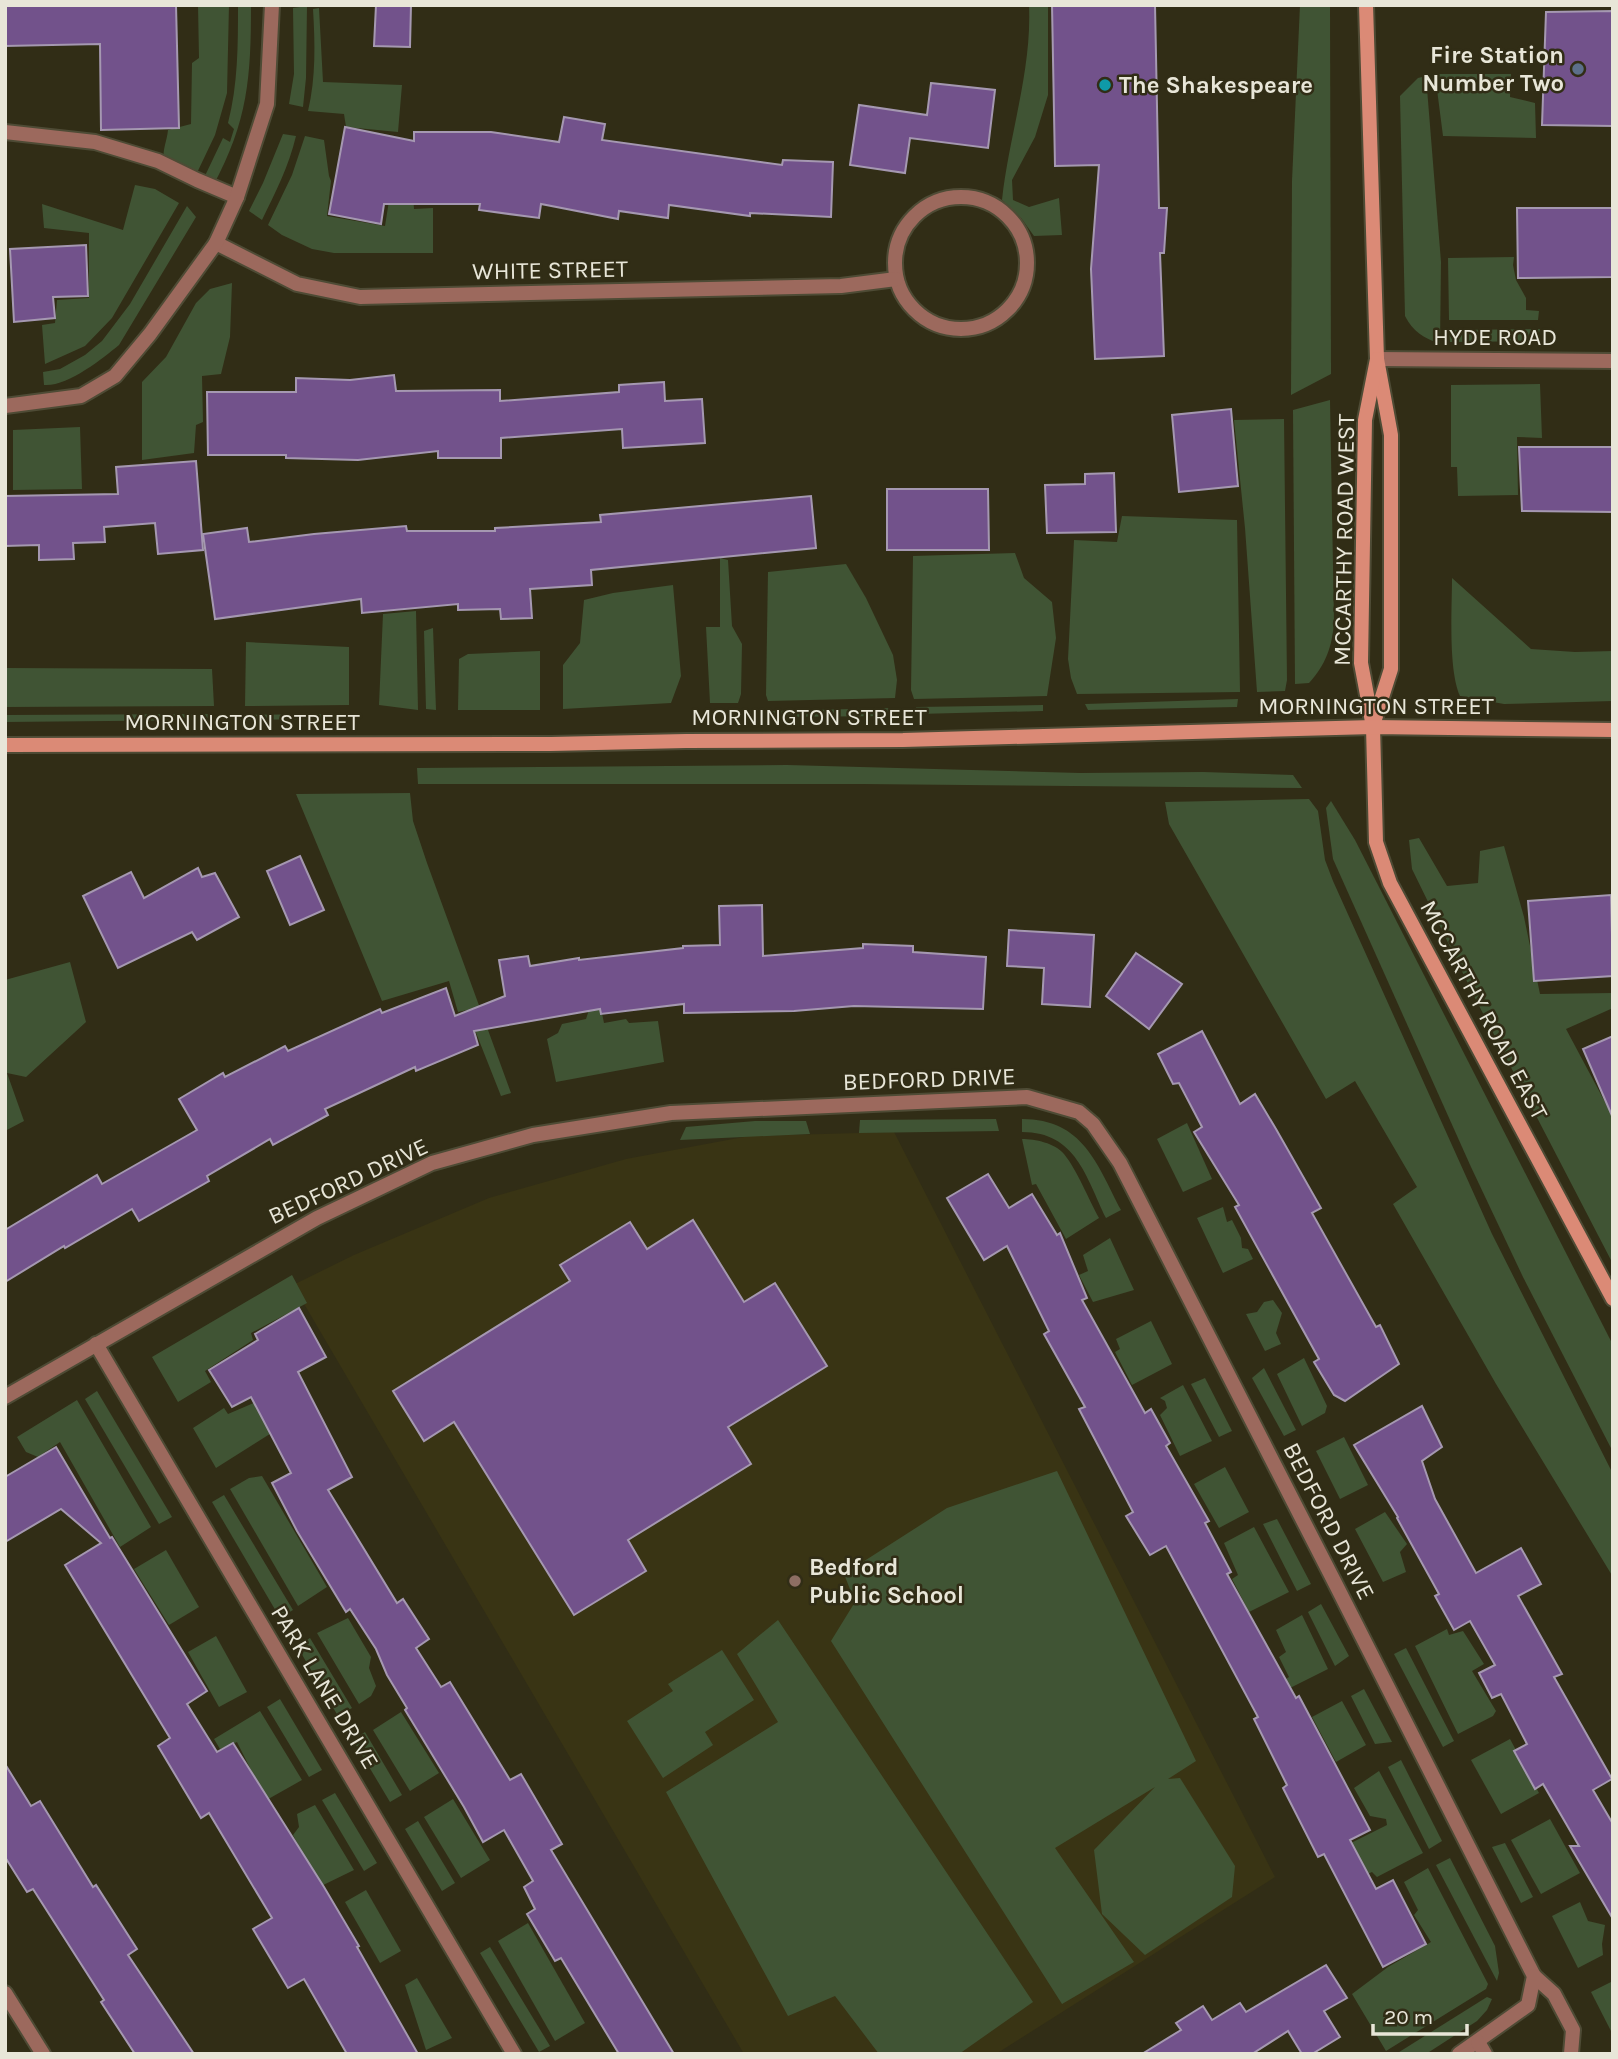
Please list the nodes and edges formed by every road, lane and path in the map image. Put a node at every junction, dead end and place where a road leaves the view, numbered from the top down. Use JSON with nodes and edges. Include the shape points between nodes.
{"nodes":[{"id":1,"x":272,"y":5,"type":"edge"},
{"id":2,"x":1366,"y":5,"type":"edge"},
{"id":3,"x":5,"y":131,"type":"edge"},
{"id":4,"x":237,"y":197,"type":"junction"},
{"id":5,"x":216,"y":243,"type":"junction"},
{"id":6,"x":896,"y":279,"type":"junction"},
{"id":7,"x":1377,"y":359,"type":"junction"},
{"id":8,"x":1613,"y":361,"type":"edge"},
{"id":9,"x":5,"y":407,"type":"edge"},
{"id":10,"x":1373,"y":727,"type":"junction"},
{"id":11,"x":1613,"y":730,"type":"edge"},
{"id":12,"x":5,"y":745,"type":"edge"},
{"id":13,"x":1613,"y":1299,"type":"edge"},
{"id":14,"x":96,"y":1344,"type":"junction"},
{"id":15,"x":5,"y":1397,"type":"edge"},
{"id":16,"x":1534,"y":1976,"type":"junction"},
{"id":17,"x":5,"y":1993,"type":"edge"},
{"id":18,"x":1482,"y":2048,"type":"edge"},
{"id":19,"x":43,"y":2054,"type":"edge"},
{"id":20,"x":514,"y":2054,"type":"edge"},
{"id":21,"x":1459,"y":2054,"type":"edge"},
{"id":22,"x":1572,"y":2054,"type":"edge"}],
"edges":[{"from":1,"to":4,"type":"street","via":[[267,104]]},
{"from":2,"to":7,"type":"street","name":"MCCARTHY ROAD WEST"},
{"from":3,"to":4,"type":"street","via":[[95,142],[158,161]]},
{"from":4,"to":5,"type":"street"},
{"from":5,"to":6,"type":"street","name":"WHITE STREET","via":[[297,284],[360,297],[841,286]]},
{"from":5,"to":9,"type":"street","via":[[115,376],[81,396]]},
{"from":6,"to":6,"type":"street","via":[[907,303],[924,318],[945,328],[968,330],[990,324],[1013,306],[1023,289],[1026,244],[1012,219],[993,204],[964,196],[946,197],[925,206],[904,229],[894,258]]},
{"from":7,"to":8,"type":"street","name":"HYDE ROAD"},
{"from":7,"to":10,"type":"street","name":"MCCARTHY ROAD WEST","via":[[1365,419],[1361,663]]},
{"from":7,"to":10,"type":"street","name":"MCCARTHY ROAD WEST","via":[[1391,435],[1391,669]]},
{"from":10,"to":11,"type":"street","name":"MORNINGTON STREET"},
{"from":10,"to":12,"type":"street","name":"MORNINGTON STREET","via":[[889,740]]},
{"from":10,"to":13,"type":"street","name":"MCCARTHY ROAD EAST","via":[[1376,842],[1390,883]]},
{"from":14,"to":15,"type":"street","name":"BEDFORD DRIVE"},
{"from":14,"to":16,"type":"street","name":"BEDFORD DRIVE","via":[[282,1236],[367,1193],[432,1163],[533,1135],[671,1113],[829,1105],[1027,1097],[1079,1112],[1120,1163]]},
{"from":14,"to":20,"type":"street","name":"PARK LANE DRIVE"},
{"from":16,"to":18,"type":"street","via":[[1528,2005]]},
{"from":16,"to":22,"type":"street","name":"BEDFORD DRIVE","via":[[1554,1994],[1573,2030]]},
{"from":17,"to":19,"type":"street"},
{"from":18,"to":21,"type":"street"}]}
